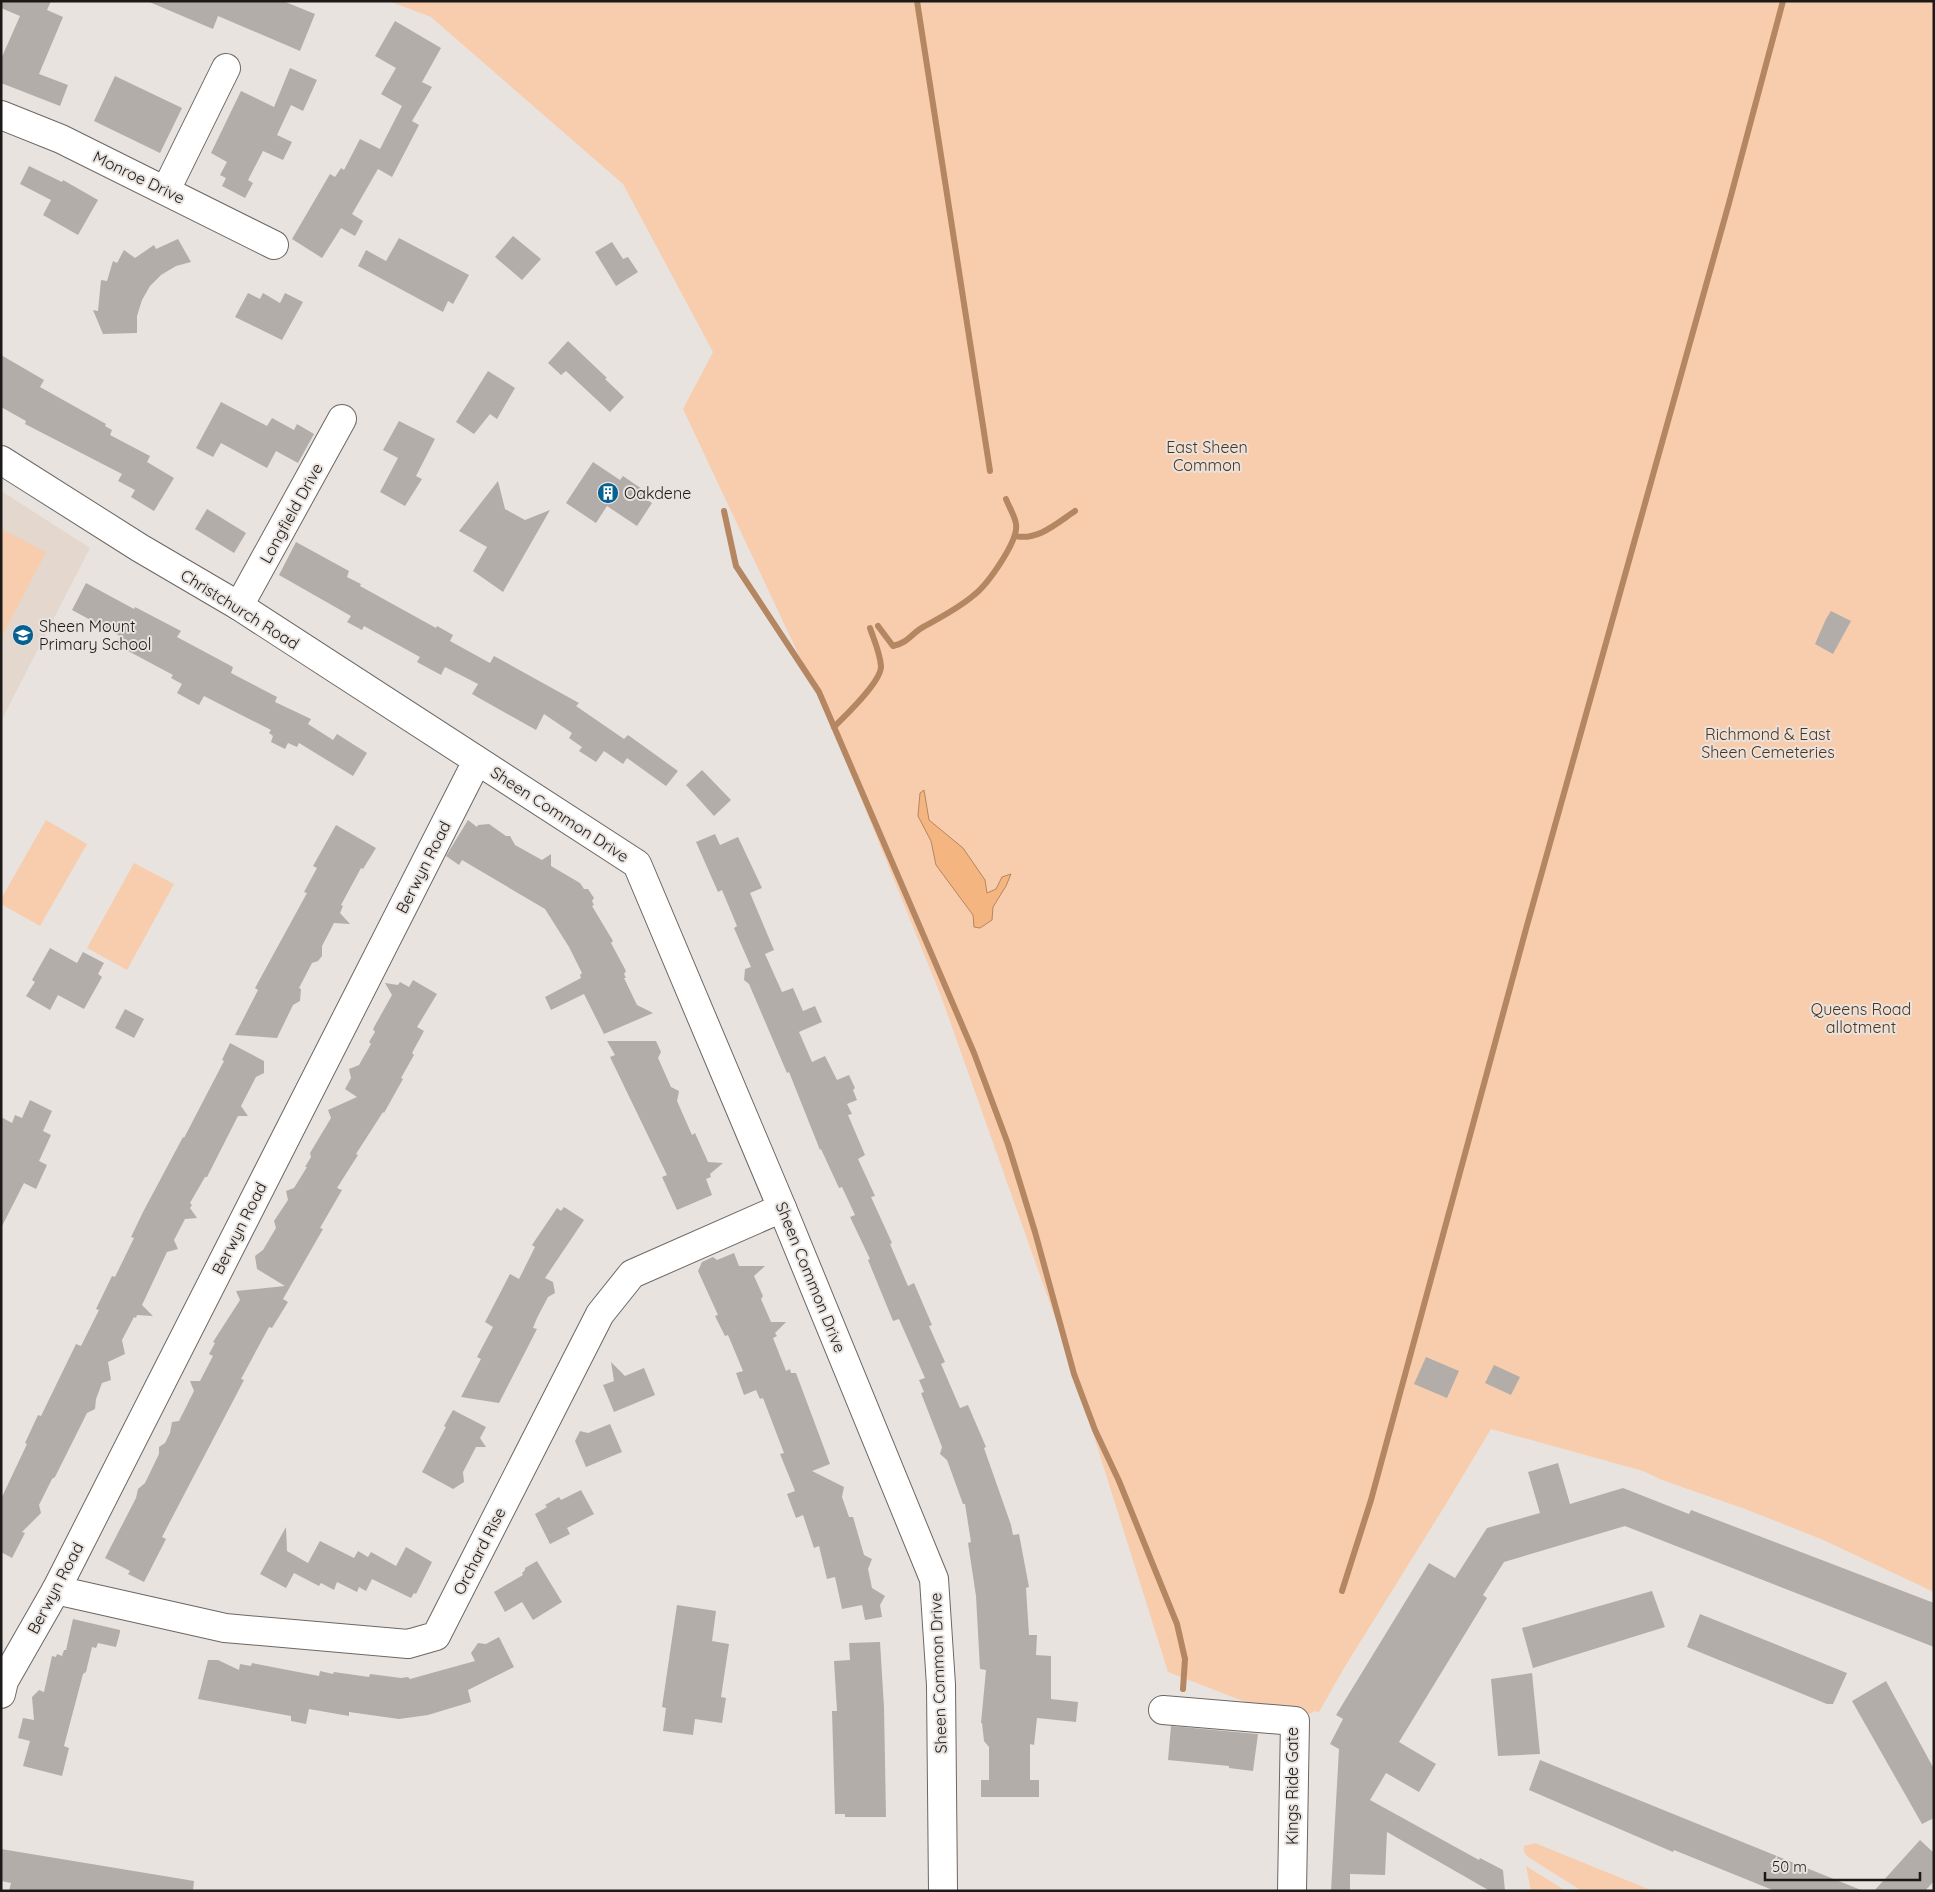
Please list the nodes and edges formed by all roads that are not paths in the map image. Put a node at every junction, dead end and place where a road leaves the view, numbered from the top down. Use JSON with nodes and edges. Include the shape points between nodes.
{"nodes":[{"id":1,"x":226,"y":68,"type":"dead end"},
{"id":2,"x":1,"y":115,"type":"edge"},
{"id":3,"x":166,"y":190,"type":"junction"},
{"id":4,"x":274,"y":245,"type":"dead end"},
{"id":5,"x":342,"y":419,"type":"dead end"},
{"id":6,"x":1,"y":460,"type":"edge"},
{"id":7,"x":239,"y":606,"type":"junction"},
{"id":8,"x":477,"y":761,"type":"junction"},
{"id":9,"x":782,"y":1208,"type":"junction"},
{"id":10,"x":56,"y":1590,"type":"junction"},
{"id":11,"x":1,"y":1694,"type":"edge"},
{"id":12,"x":1163,"y":1710,"type":"dead end"},
{"id":13,"x":943,"y":1891,"type":"edge"},
{"id":14,"x":1292,"y":1891,"type":"edge"}],
"edges":[{"from":1,"to":3,"type":"street"},
{"from":2,"to":3,"type":"street","name":"Monroe Drive","via":[[61,139]]},
{"from":3,"to":4,"type":"street","name":"Monroe Drive"},
{"from":5,"to":7,"type":"street","name":"Longfield Drive"},
{"from":6,"to":7,"type":"street","name":"Christchurch Road"},
{"from":7,"to":8,"type":"street","name":"Christchurch Road"},
{"from":8,"to":9,"type":"street","name":"Sheen Common Drive","via":[[637,864]]},
{"from":8,"to":10,"type":"street","name":"Berwyn Road"},
{"from":9,"to":10,"type":"street","name":"Orchard Rise","via":[[632,1274],[610,1300],[436,1636],[408,1644],[225,1628]]},
{"from":9,"to":13,"type":"street","name":"Sheen Common Drive","via":[[934,1579],[941,1685]]},
{"from":10,"to":11,"type":"street","name":"Berwyn Road","via":[[4,1681]]},
{"from":12,"to":14,"type":"street","name":"Kings Ride Gate","via":[[1295,1721]]}]}
